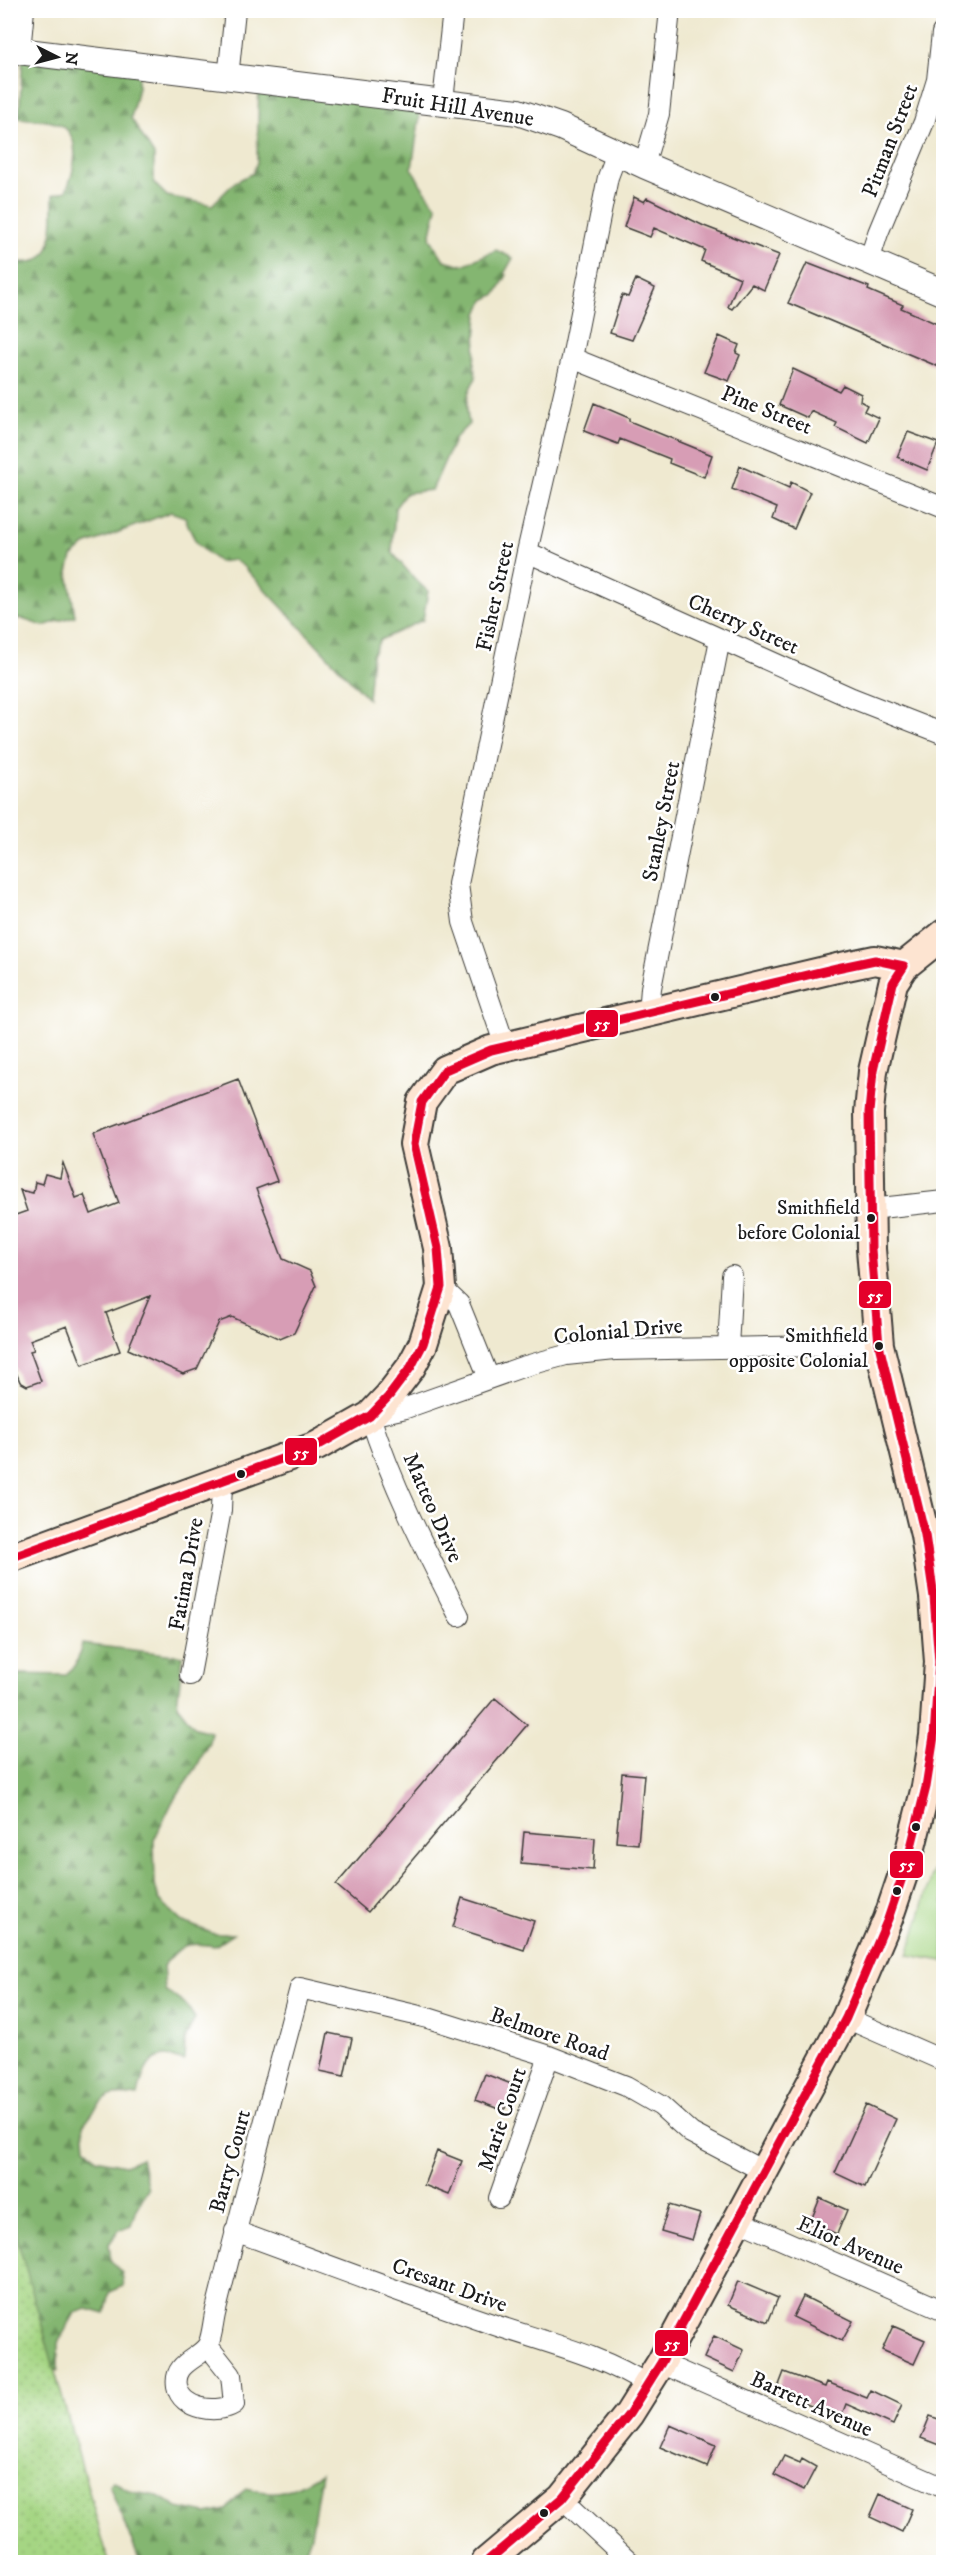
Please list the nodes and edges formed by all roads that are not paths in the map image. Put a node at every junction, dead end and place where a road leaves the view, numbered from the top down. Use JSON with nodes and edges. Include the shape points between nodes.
{"nodes":[{"id":1,"x":24,"y":10,"type":"edge"},
{"id":2,"x":235,"y":10,"type":"edge"},
{"id":3,"x":453,"y":10,"type":"edge"},
{"id":4,"x":670,"y":10,"type":"edge"},
{"id":5,"x":942,"y":33,"type":"dead end"},
{"id":6,"x":15,"y":51,"type":"edge"},
{"id":7,"x":228,"y":78,"type":"junction"},
{"id":8,"x":442,"y":101,"type":"junction"},
{"id":9,"x":617,"y":153,"type":"junction"},
{"id":10,"x":644,"y":165,"type":"junction"},
{"id":11,"x":869,"y":261,"type":"junction"},
{"id":12,"x":944,"y":293,"type":"edge"},
{"id":13,"x":572,"y":358,"type":"junction"},
{"id":14,"x":944,"y":507,"type":"edge"},
{"id":15,"x":527,"y":552,"type":"junction"},
{"id":16,"x":720,"y":639,"type":"junction"},
{"id":17,"x":944,"y":734,"type":"edge"},
{"id":18,"x":944,"y":934,"type":"edge"},
{"id":19,"x":904,"y":966,"type":"junction"},
{"id":20,"x":649,"y":1013,"type":"junction"},
{"id":21,"x":505,"y":1046,"type":"junction"},
{"id":22,"x":944,"y":1201,"type":"edge"},
{"id":23,"x":871,"y":1209,"type":"junction"},
{"id":24,"x":732,"y":1276,"type":"dead end"},
{"id":25,"x":441,"y":1287,"type":"junction"},
{"id":26,"x":879,"y":1345,"type":"junction"},
{"id":27,"x":728,"y":1347,"type":"junction"},
{"id":28,"x":489,"y":1378,"type":"junction"},
{"id":29,"x":370,"y":1416,"type":"junction"},
{"id":30,"x":222,"y":1482,"type":"junction"},
{"id":31,"x":10,"y":1558,"type":"edge"},
{"id":32,"x":459,"y":1616,"type":"dead end"},
{"id":33,"x":190,"y":1674,"type":"dead end"},
{"id":34,"x":300,"y":1988,"type":"joint"},
{"id":35,"x":846,"y":2018,"type":"junction"},
{"id":36,"x":549,"y":2056,"type":"junction"},
{"id":37,"x":944,"y":2061,"type":"edge"},
{"id":38,"x":763,"y":2171,"type":"junction"},
{"id":39,"x":499,"y":2199,"type":"dead end"},
{"id":40,"x":739,"y":2221,"type":"junction"},
{"id":41,"x":235,"y":2231,"type":"junction"},
{"id":42,"x":944,"y":2311,"type":"edge"},
{"id":43,"x":208,"y":2346,"type":"dead end"},
{"id":44,"x":654,"y":2374,"type":"junction"},
{"id":45,"x":944,"y":2488,"type":"edge"},
{"id":46,"x":562,"y":2498,"type":"junction"},
{"id":47,"x":486,"y":2562,"type":"edge"},
{"id":48,"x":630,"y":2562,"type":"edge"}],
"edges":[{"from":1,"to":6,"type":"street"},
{"from":2,"to":7,"type":"street"},
{"from":3,"to":8,"type":"street"},
{"from":4,"to":10,"type":"street","via":[[659,114]]},
{"from":5,"to":11,"type":"street","name":"Pitman Street","via":[[937,80],[924,122]]},
{"from":6,"to":7,"type":"street","name":"Fruit Hill Avenue"},
{"from":7,"to":8,"type":"street","name":"Fruit Hill Avenue"},
{"from":8,"to":9,"type":"street","name":"Fruit Hill Avenue","via":[[540,118]]},
{"from":9,"to":10,"type":"street","name":"Fruit Hill Avenue"},
{"from":9,"to":13,"type":"street","name":"Fisher Street","via":[[608,177]]},
{"from":10,"to":11,"type":"street","name":"Fruit Hill Avenue"},
{"from":11,"to":12,"type":"street","name":"Fruit Hill Avenue"},
{"from":13,"to":14,"type":"street","name":"Pine Street"},
{"from":13,"to":15,"type":"street","name":"Fisher Street"},
{"from":15,"to":16,"type":"street","name":"Cherry Street"},
{"from":15,"to":21,"type":"street","name":"Fisher Street","via":[[458,884],[463,922]]},
{"from":16,"to":17,"type":"street","name":"Cherry Street"},
{"from":16,"to":20,"type":"street","name":"Stanley Street"},
{"from":18,"to":19,"type":"main road"},
{"from":19,"to":20,"type":"main road","via":[[875,960]]},
{"from":19,"to":23,"type":"main road","via":[[893,983],[873,1071],[869,1112]]},
{"from":20,"to":21,"type":"main road"},
{"from":21,"to":25,"type":"main road","via":[[445,1070],[422,1102],[414,1144],[438,1248]]},
{"from":22,"to":23,"type":"street"},
{"from":23,"to":26,"type":"main road"},
{"from":24,"to":27,"type":"street"},
{"from":25,"to":28,"type":"street","via":[[459,1304]]},
{"from":25,"to":29,"type":"main road","via":[[419,1352],[398,1385]]},
{"from":26,"to":27,"type":"street","name":"Colonial Drive"},
{"from":26,"to":35,"type":"main road","via":[[925,1535],[939,1662],[934,1736],[910,1852],[888,1919]]},
{"from":27,"to":28,"type":"street","name":"Colonial Drive","via":[[567,1355]]},
{"from":28,"to":29,"type":"street","name":"Colonial Drive","via":[[406,1408]]},
{"from":29,"to":30,"type":"main road","via":[[317,1446]]},
{"from":29,"to":32,"type":"street","name":"Matteo Drive","via":[[418,1535]]},
{"from":30,"to":31,"type":"main road"},
{"from":30,"to":33,"type":"street","name":"Fatima Drive","via":[[221,1510]]},
{"from":34,"to":36,"type":"street","name":"Belmore Road","via":[[428,2018]]},
{"from":34,"to":41,"type":"street","name":"Barry Court"},
{"from":35,"to":37,"type":"street"},
{"from":35,"to":38,"type":"main road"},
{"from":36,"to":38,"type":"street","name":"Belmore Road","via":[[644,2095],[691,2133]]},
{"from":36,"to":39,"type":"street","name":"Marie Court"},
{"from":38,"to":40,"type":"main road"},
{"from":40,"to":42,"type":"street","name":"Eliot Avenue"},
{"from":40,"to":44,"type":"main road"},
{"from":41,"to":43,"type":"street","name":"Barry Court"},
{"from":41,"to":44,"type":"street","name":"Cresant Drive","via":[[633,2376]]},
{"from":44,"to":45,"type":"street","name":"Barrett Avenue"},
{"from":44,"to":46,"type":"main road","via":[[629,2414]]},
{"from":46,"to":47,"type":"main road"},
{"from":46,"to":48,"type":"street"}]}
